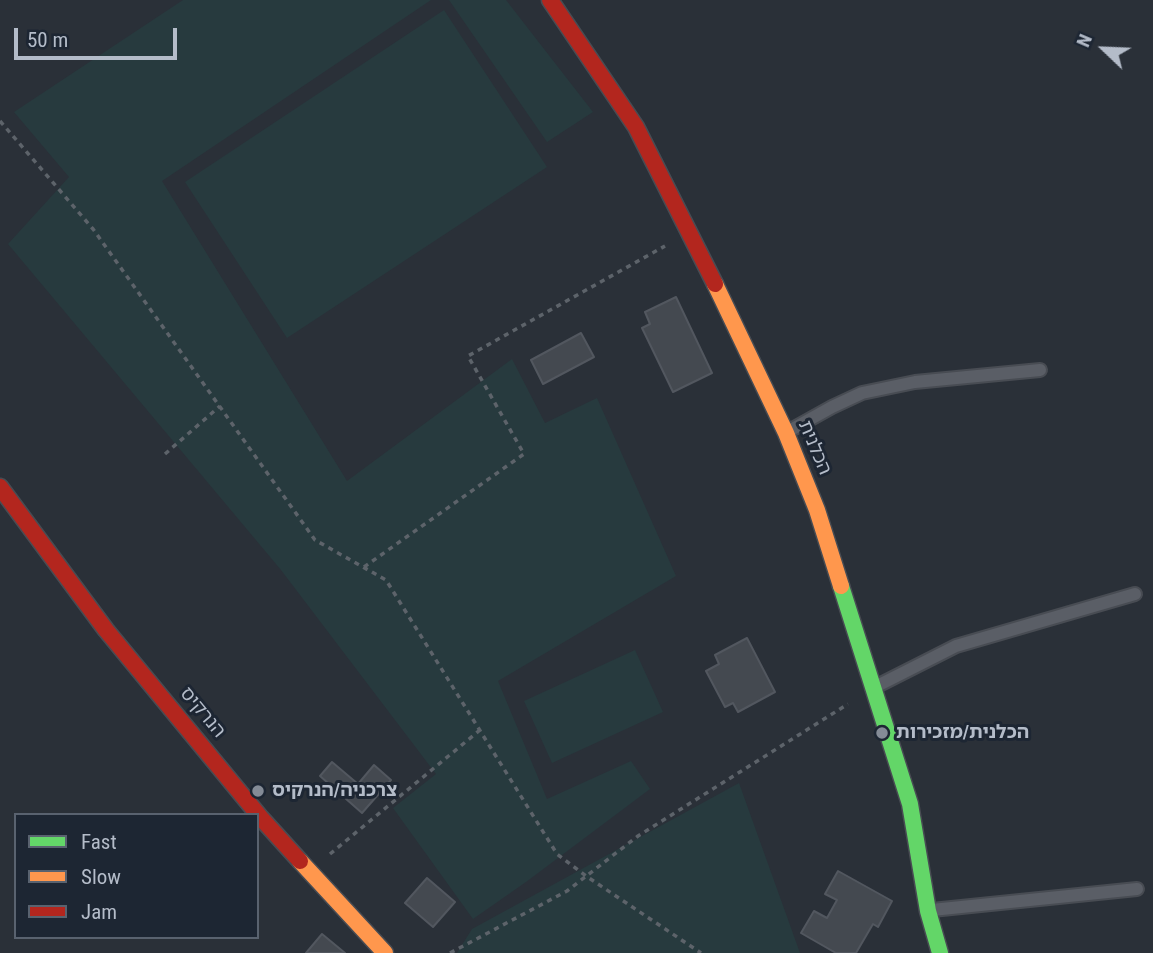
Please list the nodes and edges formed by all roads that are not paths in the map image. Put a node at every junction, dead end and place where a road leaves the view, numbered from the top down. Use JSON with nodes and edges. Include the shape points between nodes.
{"nodes":[{"id":1,"x":550,"y":0,"type":"edge"},
{"id":2,"x":1040,"y":370,"type":"dead end"},
{"id":3,"x":786,"y":433,"type":"junction"},
{"id":4,"x":0,"y":488,"type":"edge"},
{"id":5,"x":1135,"y":594,"type":"dead end"},
{"id":6,"x":874,"y":687,"type":"junction"},
{"id":7,"x":257,"y":813,"type":"edge"},
{"id":8,"x":259,"y":816,"type":"edge"},
{"id":9,"x":1137,"y":889,"type":"dead end"},
{"id":10,"x":928,"y":911,"type":"junction"},
{"id":11,"x":385,"y":953,"type":"edge"},
{"id":12,"x":940,"y":953,"type":"edge"}],
"edges":[{"from":1,"to":3,"type":"street","name":"הכלנית","via":[[636,127]]},
{"from":2,"to":3,"type":"lane","via":[[915,382],[862,393]]},
{"from":3,"to":6,"type":"street","name":"הכלנית","via":[[817,510]]},
{"from":4,"to":7,"type":"street","name":"הנרקיס","via":[[106,630]]},
{"from":5,"to":6,"type":"lane","via":[[956,646]]},
{"from":6,"to":10,"type":"street","name":"הכלנית","via":[[910,804]]},
{"from":8,"to":11,"type":"street","name":"הנרקיס"},
{"from":9,"to":10,"type":"lane"},
{"from":10,"to":12,"type":"street","name":"הכלנית"}]}
